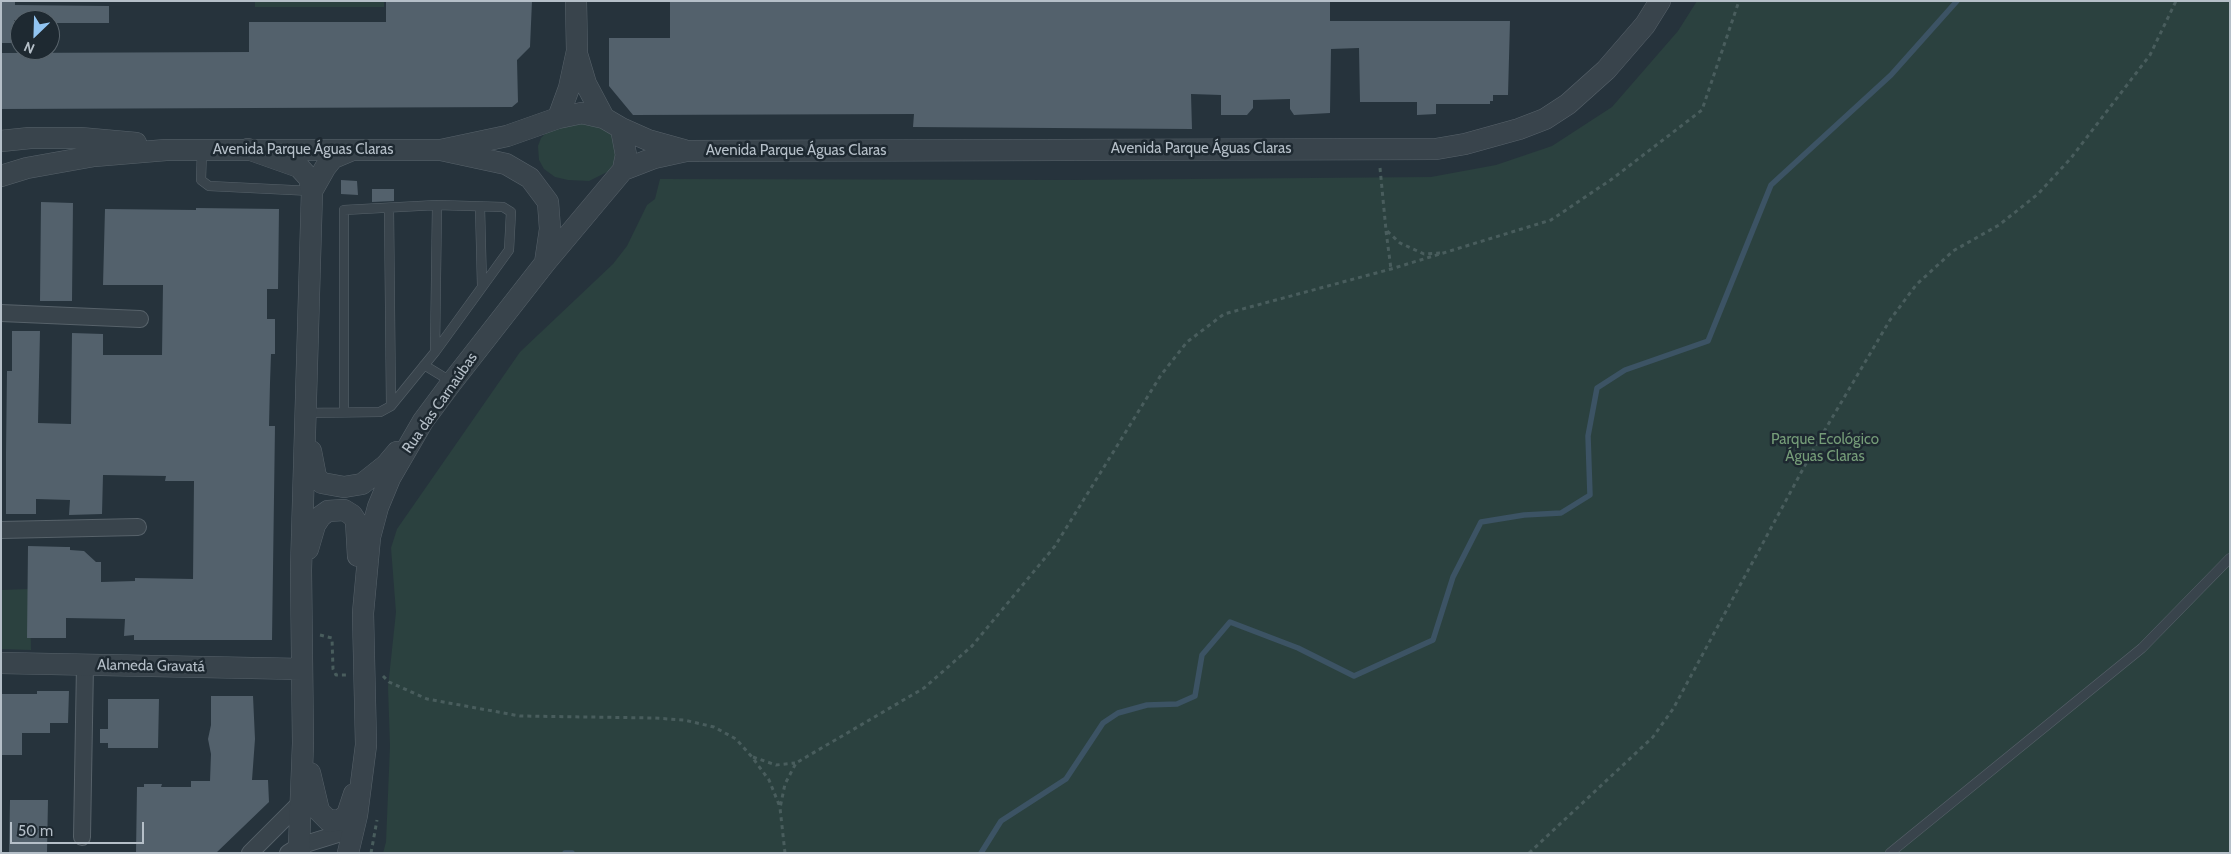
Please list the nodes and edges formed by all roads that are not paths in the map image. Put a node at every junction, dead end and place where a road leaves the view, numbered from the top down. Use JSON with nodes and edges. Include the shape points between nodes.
{"nodes":[{"id":1,"x":576,"y":1,"type":"edge"},
{"id":2,"x":1660,"y":1,"type":"edge"},
{"id":3,"x":576,"y":51,"type":"junction"},
{"id":4,"x":558,"y":118,"type":"junction"},
{"id":5,"x":613,"y":123,"type":"junction"},
{"id":6,"x":1,"y":141,"type":"edge"},
{"id":7,"x":248,"y":149,"type":"junction"},
{"id":8,"x":166,"y":150,"type":"junction"},
{"id":9,"x":202,"y":150,"type":"junction"},
{"id":10,"x":352,"y":150,"type":"junction"},
{"id":11,"x":441,"y":150,"type":"junction"},
{"id":12,"x":686,"y":151,"type":"junction"},
{"id":13,"x":623,"y":170,"type":"junction"},
{"id":14,"x":1,"y":176,"type":"edge"},
{"id":15,"x":312,"y":191,"type":"junction"},
{"id":16,"x":437,"y":205,"type":"junction"},
{"id":17,"x":480,"y":207,"type":"junction"},
{"id":18,"x":389,"y":208,"type":"junction"},
{"id":19,"x":546,"y":263,"type":"junction"},
{"id":20,"x":482,"y":286,"type":"junction"},
{"id":21,"x":1,"y":313,"type":"edge"},
{"id":22,"x":140,"y":319,"type":"dead end"},
{"id":23,"x":435,"y":352,"type":"junction"},
{"id":24,"x":424,"y":365,"type":"junction"},
{"id":25,"x":452,"y":382,"type":"junction"},
{"id":26,"x":391,"y":406,"type":"junction"},
{"id":27,"x":344,"y":412,"type":"junction"},
{"id":28,"x":305,"y":417,"type":"junction"},
{"id":29,"x":423,"y":421,"type":"junction"},
{"id":30,"x":138,"y":527,"type":"dead end"},
{"id":31,"x":1,"y":530,"type":"edge"},
{"id":32,"x":2230,"y":558,"type":"edge"},
{"id":33,"x":301,"y":570,"type":"junction"},
{"id":34,"x":363,"y":613,"type":"junction"},
{"id":35,"x":1,"y":663,"type":"edge"},
{"id":36,"x":85,"y":665,"type":"junction"},
{"id":37,"x":302,"y":669,"type":"junction"},
{"id":38,"x":303,"y":743,"type":"junction"},
{"id":39,"x":366,"y":745,"type":"junction"},
{"id":40,"x":300,"y":803,"type":"junction"},
{"id":41,"x":354,"y":829,"type":"junction"},
{"id":42,"x":82,"y":837,"type":"dead end"},
{"id":43,"x":296,"y":850,"type":"edge"},
{"id":44,"x":250,"y":853,"type":"edge"},
{"id":45,"x":348,"y":853,"type":"edge"},
{"id":46,"x":1890,"y":853,"type":"edge"}],
"edges":[{"from":1,"to":3,"type":"street"},
{"from":2,"to":12,"type":"street","name":"Avenida Parque Águas Claras","via":[[1645,25],[1606,70],[1568,104],[1545,119],[1492,138],[1436,149]]},
{"from":3,"to":4,"type":"street","via":[[569,88]]},
{"from":3,"to":5,"type":"street","via":[[586,84]]},
{"from":4,"to":5,"type":"street","name":"Avenida Parque Águas Claras","via":[[582,113]]},
{"from":4,"to":11,"type":"street","name":"Avenida Parque Águas Claras","via":[[507,136]]},
{"from":5,"to":12,"type":"street","name":"Avenida Parque Águas Claras","via":[[648,140]]},
{"from":5,"to":13,"type":"street","via":[[626,156]]},
{"from":6,"to":8,"type":"street","name":"Avenida Parque Águas Claras","via":[[80,138],[136,143]]},
{"from":7,"to":9,"type":"street","name":"Avenida Parque Águas Claras"},
{"from":7,"to":10,"type":"street","name":"Avenida Parque Águas Claras"},
{"from":7,"to":15,"type":"street","via":[[299,167],[308,178]]},
{"from":8,"to":9,"type":"street","name":"Avenida Parque Águas Claras"},
{"from":8,"to":14,"type":"street","name":"Avenida Parque Águas Claras","via":[[94,156]]},
{"from":9,"to":15,"type":"lane","via":[[201,180],[208,186]]},
{"from":10,"to":11,"type":"street","name":"Avenida Parque Águas Claras"},
{"from":10,"to":15,"type":"street","via":[[334,158]]},
{"from":11,"to":19,"type":"street","name":"Avenida Parque Águas Claras","via":[[506,164],[530,178],[548,202],[550,229]]},
{"from":12,"to":13,"type":"street","name":"Avenida Parque Águas Claras","via":[[654,158]]},
{"from":13,"to":19,"type":"street","name":"Rua das Carnaúbas"},
{"from":15,"to":28,"type":"street"},
{"from":16,"to":17,"type":"lane"},
{"from":16,"to":18,"type":"lane"},
{"from":16,"to":23,"type":"lane"},
{"from":17,"to":20,"type":"lane"},
{"from":17,"to":20,"type":"lane","via":[[503,207],[511,212],[509,250]]},
{"from":18,"to":26,"type":"lane"},
{"from":18,"to":27,"type":"lane","via":[[344,210]]},
{"from":19,"to":25,"type":"street","name":"Rua das Carnaúbas"},
{"from":20,"to":23,"type":"lane"},
{"from":21,"to":22,"type":"street"},
{"from":23,"to":24,"type":"lane"},
{"from":24,"to":25,"type":"lane"},
{"from":24,"to":26,"type":"lane"},
{"from":25,"to":29,"type":"street","name":"Rua das Carnaúbas"},
{"from":26,"to":27,"type":"lane","via":[[380,412]]},
{"from":27,"to":28,"type":"lane"},
{"from":28,"to":29,"type":"street","via":[[316,477],[322,483],[344,486],[362,484],[386,465]]},
{"from":28,"to":33,"type":"street"},
{"from":29,"to":34,"type":"street","name":"Rua das Carnaúbas","via":[[390,478],[378,507],[370,537]]},
{"from":30,"to":31,"type":"street"},
{"from":32,"to":46,"type":"lane","via":[[2142,648]]},
{"from":33,"to":34,"type":"street","via":[[321,516],[335,509],[352,515],[358,532]]},
{"from":33,"to":37,"type":"street"},
{"from":34,"to":39,"type":"street","name":"Rua das Carnaúbas","via":[[378,675]]},
{"from":35,"to":36,"type":"street","name":"Alameda Gravatá"},
{"from":36,"to":37,"type":"street","name":"Alameda Gravatá"},
{"from":36,"to":42,"type":"street"},
{"from":37,"to":38,"type":"street"},
{"from":38,"to":39,"type":"street","via":[[315,800],[319,811],[330,821],[340,820],[352,804]]},
{"from":38,"to":40,"type":"street"},
{"from":39,"to":41,"type":"street","name":"Rua das Carnaúbas"},
{"from":40,"to":43,"type":"street"},
{"from":40,"to":44,"type":"street"},
{"from":41,"to":43,"type":"street"},
{"from":41,"to":45,"type":"street","name":"Rua das Carnaúbas"}]}
